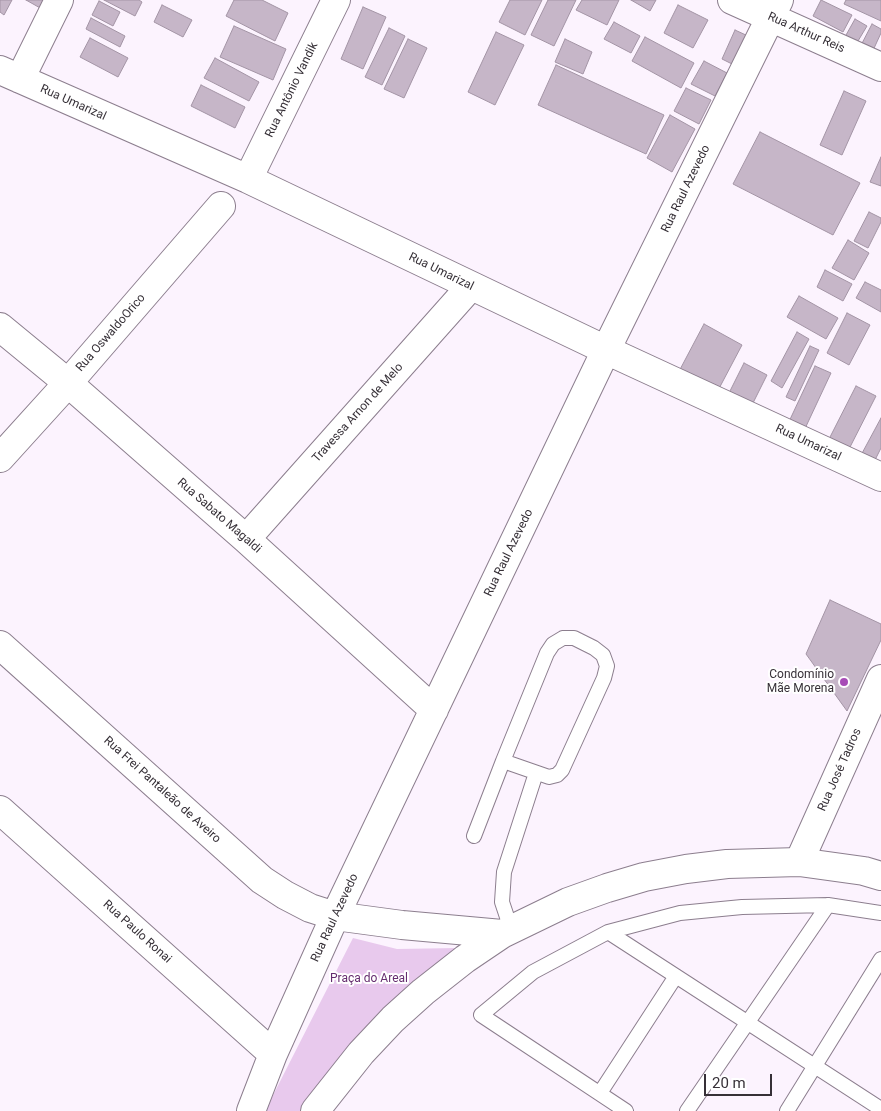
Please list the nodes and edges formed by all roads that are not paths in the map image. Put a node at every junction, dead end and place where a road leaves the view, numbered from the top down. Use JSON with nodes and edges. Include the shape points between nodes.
{"nodes":[{"id":1,"x":59,"y":0,"type":"edge"},
{"id":2,"x":336,"y":0,"type":"edge"},
{"id":3,"x":732,"y":0,"type":"edge"},
{"id":4,"x":775,"y":9,"type":"edge"},
{"id":5,"x":881,"y":67,"type":"edge"},
{"id":6,"x":10,"y":75,"type":"edge"},
{"id":7,"x":248,"y":179,"type":"junction"},
{"id":8,"x":221,"y":206,"type":"dead end"},
{"id":9,"x":471,"y":286,"type":"junction"},
{"id":10,"x":0,"y":327,"type":"edge"},
{"id":11,"x":606,"y":350,"type":"junction"},
{"id":12,"x":68,"y":383,"type":"junction"},
{"id":13,"x":0,"y":458,"type":"edge"},
{"id":14,"x":881,"y":476,"type":"edge"},
{"id":15,"x":246,"y":539,"type":"junction"},
{"id":16,"x":0,"y":645,"type":"edge"},
{"id":17,"x":881,"y":679,"type":"edge"},
{"id":18,"x":434,"y":710,"type":"junction"},
{"id":19,"x":503,"y":761,"type":"junction"},
{"id":20,"x":536,"y":773,"type":"junction"},
{"id":21,"x":0,"y":810,"type":"edge"},
{"id":22,"x":474,"y":836,"type":"dead end"},
{"id":23,"x":798,"y":862,"type":"junction"},
{"id":24,"x":881,"y":876,"type":"edge"},
{"id":25,"x":828,"y":905,"type":"junction"},
{"id":26,"x":881,"y":913,"type":"edge"},
{"id":27,"x":335,"y":916,"type":"junction"},
{"id":28,"x":506,"y":932,"type":"junction"},
{"id":29,"x":608,"y":932,"type":"junction"},
{"id":30,"x":881,"y":959,"type":"edge"},
{"id":31,"x":676,"y":976,"type":"junction"},
{"id":32,"x":747,"y":1022,"type":"junction"},
{"id":33,"x":273,"y":1054,"type":"junction"},
{"id":34,"x":815,"y":1066,"type":"junction"},
{"id":35,"x":600,"y":1094,"type":"junction"},
{"id":36,"x":881,"y":1109,"type":"edge"},
{"id":37,"x":250,"y":1111,"type":"edge"},
{"id":38,"x":315,"y":1111,"type":"edge"},
{"id":39,"x":626,"y":1111,"type":"edge"},
{"id":40,"x":687,"y":1111,"type":"edge"},
{"id":41,"x":787,"y":1111,"type":"edge"}],
"edges":[{"from":1,"to":6,"type":"street"},
{"from":2,"to":7,"type":"street","name":"Rua Antônio Vandik"},
{"from":3,"to":4,"type":"street","name":"Rua Arthur Reis"},
{"from":4,"to":5,"type":"street","name":"Rua Arthur Reis"},
{"from":4,"to":11,"type":"street","name":"Rua Raul Azevedo"},
{"from":6,"to":7,"type":"street","name":"Rua Umarizal"},
{"from":7,"to":9,"type":"street","name":"Rua Umarizal"},
{"from":8,"to":12,"type":"street","name":"Rua OswaldoOrico"},
{"from":9,"to":11,"type":"street","name":"Rua Umarizal"},
{"from":9,"to":15,"type":"street","name":"Travessa Arnon de Melo"},
{"from":10,"to":12,"type":"street","name":"Rua Sabato Magaldi"},
{"from":11,"to":14,"type":"street","name":"Rua Umarizal"},
{"from":11,"to":18,"type":"street","name":"Rua Raul Azevedo"},
{"from":12,"to":13,"type":"street","name":"Rua OswaldoOrico"},
{"from":12,"to":15,"type":"street","name":"Rua Sabato Magaldi"},
{"from":15,"to":18,"type":"street","name":"Rua Sabato Magaldi"},
{"from":16,"to":27,"type":"street","name":"Rua Frei Pantaleão de Aveiro","via":[[262,880],[310,908]]},
{"from":17,"to":23,"type":"street","name":"Rua José Tadros"},
{"from":18,"to":27,"type":"street","name":"Rua Raul Azevedo"},
{"from":19,"to":20,"type":"lane"},
{"from":19,"to":20,"type":"lane","via":[[547,653],[563,638],[574,638],[604,656],[607,666],[604,678],[562,770],[549,777]]},
{"from":19,"to":22,"type":"lane"},
{"from":20,"to":28,"type":"lane","via":[[504,872],[502,902]]},
{"from":21,"to":33,"type":"street","name":"Rua Paulo Ronai"},
{"from":23,"to":24,"type":"street"},
{"from":23,"to":28,"type":"street","via":[[727,864],[644,877],[568,902]]},
{"from":25,"to":26,"type":"lane"},
{"from":25,"to":29,"type":"lane","via":[[742,907],[680,913]]},
{"from":25,"to":32,"type":"lane"},
{"from":27,"to":28,"type":"street","name":"Rua Frei Pantaleão de Aveiro"},
{"from":27,"to":33,"type":"street","name":"Rua Raul Azevedo"},
{"from":28,"to":38,"type":"street","via":[[465,959],[393,1018],[360,1053]]},
{"from":29,"to":31,"type":"lane"},
{"from":29,"to":35,"type":"lane","via":[[533,972],[481,1015]]},
{"from":30,"to":34,"type":"lane"},
{"from":31,"to":32,"type":"lane"},
{"from":31,"to":35,"type":"lane"},
{"from":32,"to":34,"type":"lane"},
{"from":32,"to":40,"type":"lane"},
{"from":33,"to":37,"type":"street","name":"Rua Raul Azevedo"},
{"from":34,"to":36,"type":"lane"},
{"from":34,"to":41,"type":"lane"},
{"from":35,"to":39,"type":"lane"}]}
